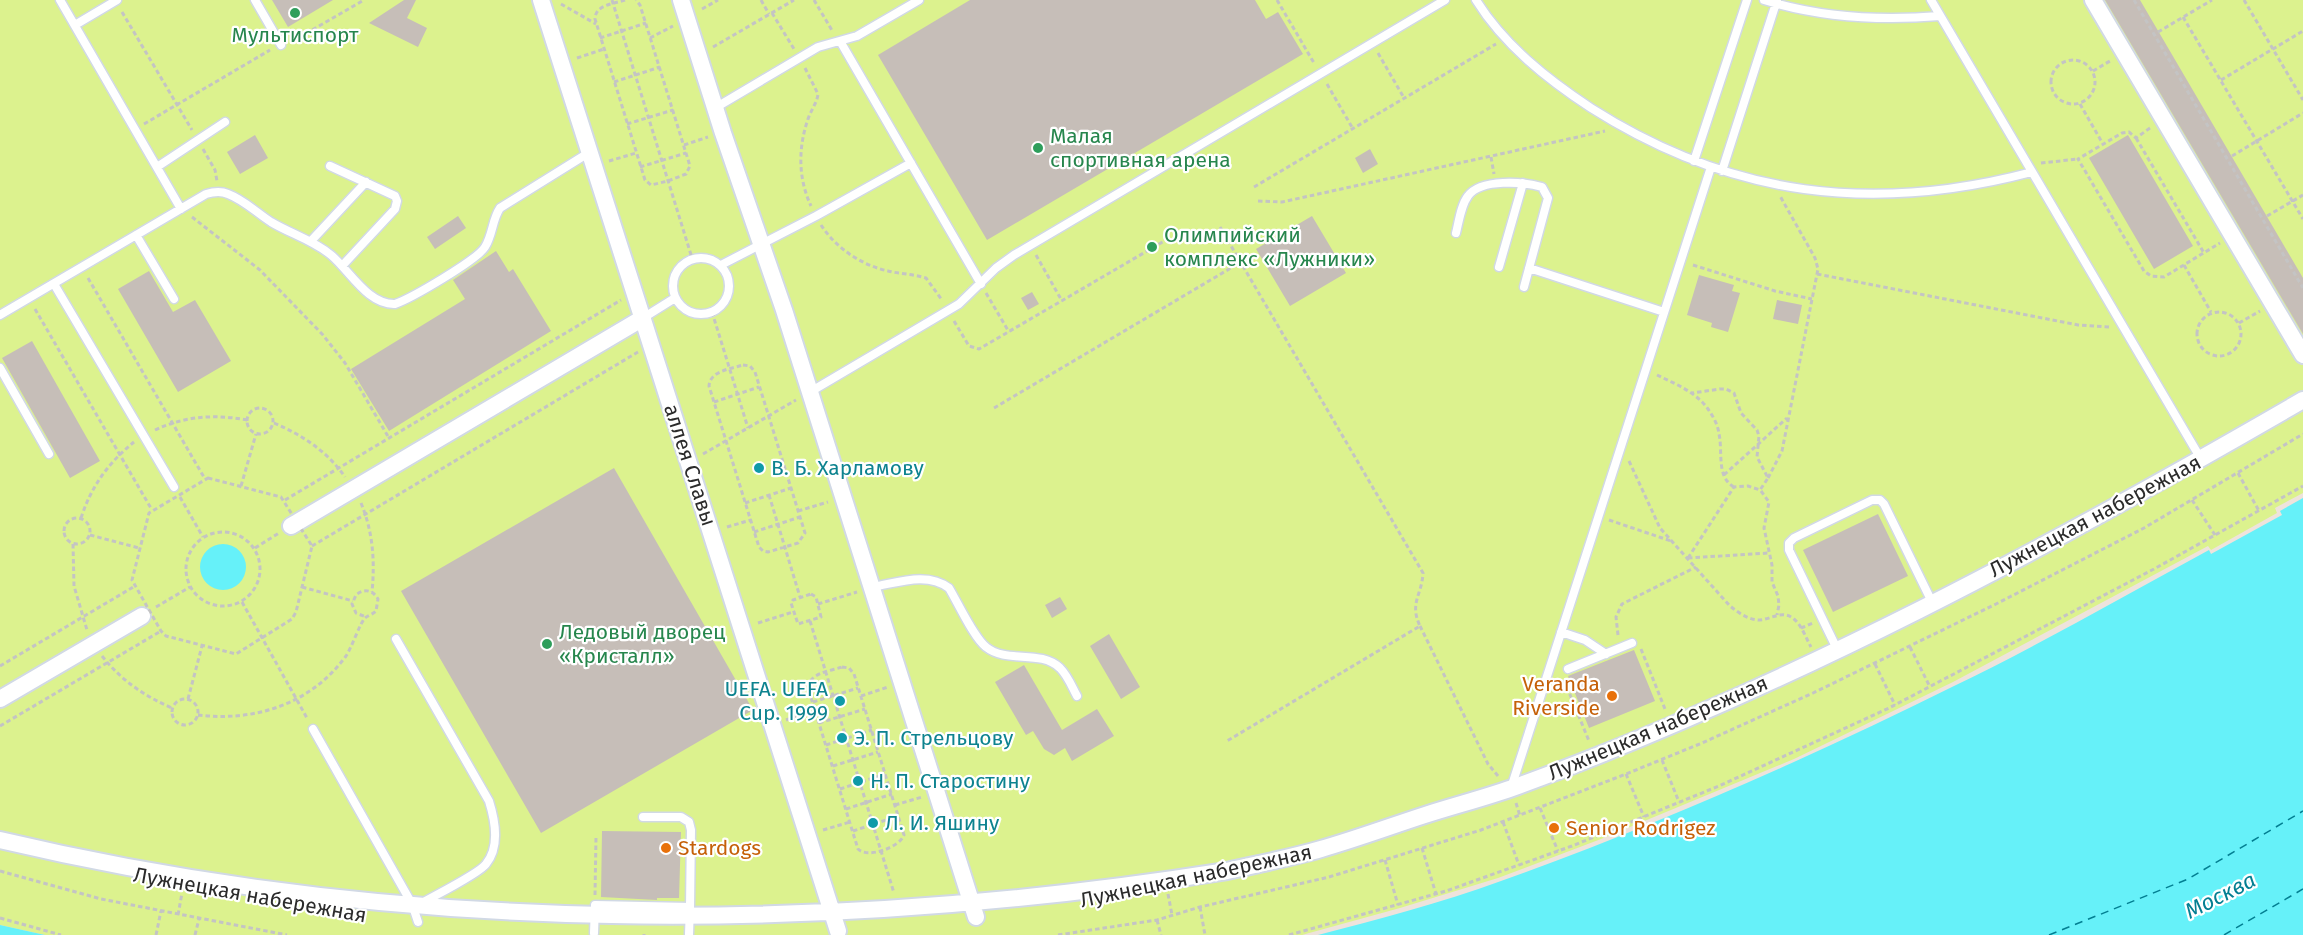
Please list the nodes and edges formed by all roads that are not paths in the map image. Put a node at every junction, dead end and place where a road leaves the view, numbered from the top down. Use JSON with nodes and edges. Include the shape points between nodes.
{"nodes":[{"id":1,"x":60,"y":0,"type":"edge"},
{"id":2,"x":116,"y":0,"type":"edge"},
{"id":3,"x":255,"y":0,"type":"edge"},
{"id":4,"x":541,"y":0,"type":"edge"},
{"id":5,"x":681,"y":0,"type":"edge"},
{"id":6,"x":919,"y":0,"type":"edge"},
{"id":7,"x":1445,"y":0,"type":"edge"},
{"id":8,"x":1476,"y":0,"type":"edge"},
{"id":9,"x":1747,"y":0,"type":"edge"},
{"id":10,"x":1764,"y":0,"type":"edge"},
{"id":11,"x":1930,"y":0,"type":"edge"},
{"id":12,"x":2093,"y":0,"type":"edge"},
{"id":13,"x":1777,"y":2,"type":"edge"},
{"id":14,"x":1940,"y":16,"type":"junction"},
{"id":15,"x":75,"y":25,"type":"junction"},
{"id":16,"x":839,"y":41,"type":"junction"},
{"id":17,"x":281,"y":45,"type":"road end"},
{"id":18,"x":715,"y":108,"type":"junction"},
{"id":19,"x":225,"y":122,"type":"dead end"},
{"id":20,"x":592,"y":159,"type":"junction"},
{"id":21,"x":1695,"y":161,"type":"junction"},
{"id":22,"x":910,"y":163,"type":"junction"},
{"id":23,"x":330,"y":166,"type":"dead end"},
{"id":24,"x":157,"y":167,"type":"junction"},
{"id":25,"x":1711,"y":167,"type":"junction"},
{"id":26,"x":1722,"y":171,"type":"junction"},
{"id":27,"x":2032,"y":172,"type":"junction"},
{"id":28,"x":366,"y":182,"type":"junction"},
{"id":29,"x":1523,"y":183,"type":"junction"},
{"id":30,"x":181,"y":209,"type":"junction"},
{"id":31,"x":1456,"y":232,"type":"dead end"},
{"id":32,"x":136,"y":235,"type":"junction"},
{"id":33,"x":311,"y":241,"type":"junction"},
{"id":34,"x":762,"y":244,"type":"junction"},
{"id":35,"x":342,"y":266,"type":"junction"},
{"id":36,"x":721,"y":266,"type":"junction"},
{"id":37,"x":1498,"y":267,"type":"dead end"},
{"id":38,"x":1529,"y":268,"type":"junction"},
{"id":39,"x":54,"y":284,"type":"junction"},
{"id":40,"x":981,"y":284,"type":"junction"},
{"id":41,"x":1524,"y":287,"type":"dead end"},
{"id":42,"x":675,"y":298,"type":"junction"},
{"id":43,"x":174,"y":299,"type":"dead end"},
{"id":44,"x":1664,"y":312,"type":"junction"},
{"id":45,"x":0,"y":315,"type":"edge"},
{"id":46,"x":642,"y":318,"type":"junction"},
{"id":47,"x":2303,"y":356,"type":"edge"},
{"id":48,"x":0,"y":368,"type":"edge"},
{"id":49,"x":810,"y":392,"type":"junction"},
{"id":50,"x":2303,"y":400,"type":"edge"},
{"id":51,"x":49,"y":454,"type":"dead end"},
{"id":52,"x":2201,"y":459,"type":"junction"},
{"id":53,"x":176,"y":491,"type":"road end"},
{"id":54,"x":294,"y":524,"type":"road end"},
{"id":55,"x":872,"y":587,"type":"junction"},
{"id":56,"x":1932,"y":602,"type":"junction"},
{"id":57,"x":146,"y":613,"type":"road end"},
{"id":58,"x":1561,"y":632,"type":"junction"},
{"id":59,"x":396,"y":639,"type":"dead end"},
{"id":60,"x":1632,"y":643,"type":"road end"},
{"id":61,"x":1836,"y":650,"type":"junction"},
{"id":62,"x":1606,"y":654,"type":"junction"},
{"id":63,"x":1568,"y":669,"type":"road end"},
{"id":64,"x":1077,"y":696,"type":"dead end"},
{"id":65,"x":0,"y":699,"type":"edge"},
{"id":66,"x":313,"y":729,"type":"road end"},
{"id":67,"x":1510,"y":789,"type":"junction"},
{"id":68,"x":643,"y":817,"type":"dead end"},
{"id":69,"x":0,"y":840,"type":"edge"},
{"id":70,"x":690,"y":907,"type":"junction"},
{"id":71,"x":416,"y":915,"type":"junction"},
{"id":72,"x":371,"y":917,"type":"dead end"},
{"id":73,"x":976,"y":917,"type":"junction"},
{"id":74,"x":395,"y":920,"type":"dead end"},
{"id":75,"x":953,"y":920,"type":"dead end"},
{"id":76,"x":437,"y":924,"type":"dead end"},
{"id":77,"x":817,"y":932,"type":"dead end"},
{"id":78,"x":573,"y":933,"type":"dead end"},
{"id":79,"x":594,"y":933,"type":"junction"},
{"id":80,"x":614,"y":934,"type":"edge"},
{"id":81,"x":683,"y":934,"type":"edge"},
{"id":82,"x":711,"y":934,"type":"edge"}],
"edges":[{"from":1,"to":15,"type":"lane"},
{"from":2,"to":15,"type":"lane"},
{"from":3,"to":17,"type":"lane"},
{"from":4,"to":20,"type":"street","name":"аллея Славы"},
{"from":5,"to":18,"type":"street"},
{"from":6,"to":16,"type":"lane","via":[[857,36]]},
{"from":7,"to":40,"type":"lane","via":[[1030,246]]},
{"from":8,"to":21,"type":"lane","via":[[1505,39],[1574,97],[1622,127]]},
{"from":9,"to":21,"type":"lane"},
{"from":10,"to":13,"type":"lane"},
{"from":11,"to":14,"type":"lane"},
{"from":12,"to":47,"type":"street"},
{"from":13,"to":14,"type":"lane","via":[[1823,14],[1863,18]]},
{"from":13,"to":26,"type":"lane"},
{"from":14,"to":27,"type":"lane"},
{"from":15,"to":24,"type":"lane"},
{"from":16,"to":18,"type":"lane","via":[[818,47]]},
{"from":16,"to":22,"type":"lane"},
{"from":18,"to":34,"type":"street"},
{"from":19,"to":24,"type":"lane"},
{"from":20,"to":35,"type":"lane","via":[[504,204],[477,257],[400,303],[377,301]]},
{"from":20,"to":46,"type":"street","name":"аллея Славы"},
{"from":21,"to":25,"type":"lane"},
{"from":22,"to":34,"type":"lane"},
{"from":22,"to":40,"type":"lane"},
{"from":23,"to":28,"type":"lane"},
{"from":24,"to":30,"type":"lane"},
{"from":25,"to":26,"type":"lane"},
{"from":25,"to":44,"type":"lane"},
{"from":26,"to":27,"type":"lane","via":[[1823,192],[1897,195],[1969,187]]},
{"from":27,"to":52,"type":"lane"},
{"from":28,"to":33,"type":"lane"},
{"from":28,"to":35,"type":"lane","via":[[394,196],[398,204]]},
{"from":29,"to":31,"type":"lane","via":[[1499,183],[1473,191],[1464,202]]},
{"from":29,"to":37,"type":"lane"},
{"from":29,"to":38,"type":"lane","via":[[1542,187],[1548,198]]},
{"from":30,"to":32,"type":"lane"},
{"from":30,"to":33,"type":"lane","via":[[206,194],[227,193],[279,227]]},
{"from":32,"to":39,"type":"lane"},
{"from":32,"to":43,"type":"lane"},
{"from":33,"to":35,"type":"lane"},
{"from":34,"to":36,"type":"lane"},
{"from":34,"to":49,"type":"street"},
{"from":36,"to":42,"type":"lane","via":[[708,258],[692,258],[679,267],[673,282]]},
{"from":36,"to":42,"type":"lane","via":[[729,287],[724,302],[712,312],[691,312]]},
{"from":38,"to":41,"type":"lane"},
{"from":38,"to":44,"type":"lane"},
{"from":39,"to":45,"type":"lane"},
{"from":39,"to":53,"type":"lane"},
{"from":40,"to":49,"type":"lane","via":[[948,311]]},
{"from":42,"to":46,"type":"lane"},
{"from":44,"to":58,"type":"lane"},
{"from":46,"to":54,"type":"street"},
{"from":46,"to":77,"type":"street","name":"аллея Славы","via":[[808,835],[844,930]]},
{"from":48,"to":51,"type":"lane"},
{"from":49,"to":55,"type":"street"},
{"from":50,"to":52,"type":"street","name":"Лужнецкая набережная"},
{"from":52,"to":56,"type":"street","name":"Лужнецкая набережная"},
{"from":55,"to":64,"type":"lane","via":[[924,578],[944,584],[986,647],[1000,654],[1053,663]]},
{"from":55,"to":73,"type":"street"},
{"from":56,"to":61,"type":"street","name":"Лужнецкая набережная"},
{"from":56,"to":61,"type":"lane","via":[[1880,500],[1872,500],[1794,538],[1789,550]]},
{"from":57,"to":65,"type":"street"},
{"from":58,"to":62,"type":"lane","via":[[1585,640]]},
{"from":58,"to":67,"type":"lane"},
{"from":59,"to":71,"type":"lane","via":[[494,816],[494,845],[486,866]]},
{"from":60,"to":62,"type":"lane"},
{"from":61,"to":67,"type":"street","name":"Лужнецкая набережная","via":[[1672,725]]},
{"from":62,"to":63,"type":"lane"},
{"from":66,"to":71,"type":"lane"},
{"from":67,"to":73,"type":"street","name":"Лужнецкая набережная","via":[[1322,849],[1166,885]]},
{"from":68,"to":70,"type":"lane","via":[[681,817],[689,822]]},
{"from":69,"to":72,"type":"street","name":"Лужнецкая набережная","via":[[184,885]]},
{"from":70,"to":79,"type":"lane","via":[[595,905]]},
{"from":70,"to":81,"type":"lane"},
{"from":71,"to":74,"type":"street","name":"Лужнецкая набережная"},
{"from":71,"to":76,"type":"street","name":"Лужнецкая набережная"},
{"from":73,"to":75,"type":"street","name":"Лужнецкая набережная"},
{"from":78,"to":79,"type":"street"},
{"from":79,"to":80,"type":"street"},
{"from":81,"to":82,"type":"street"}]}
